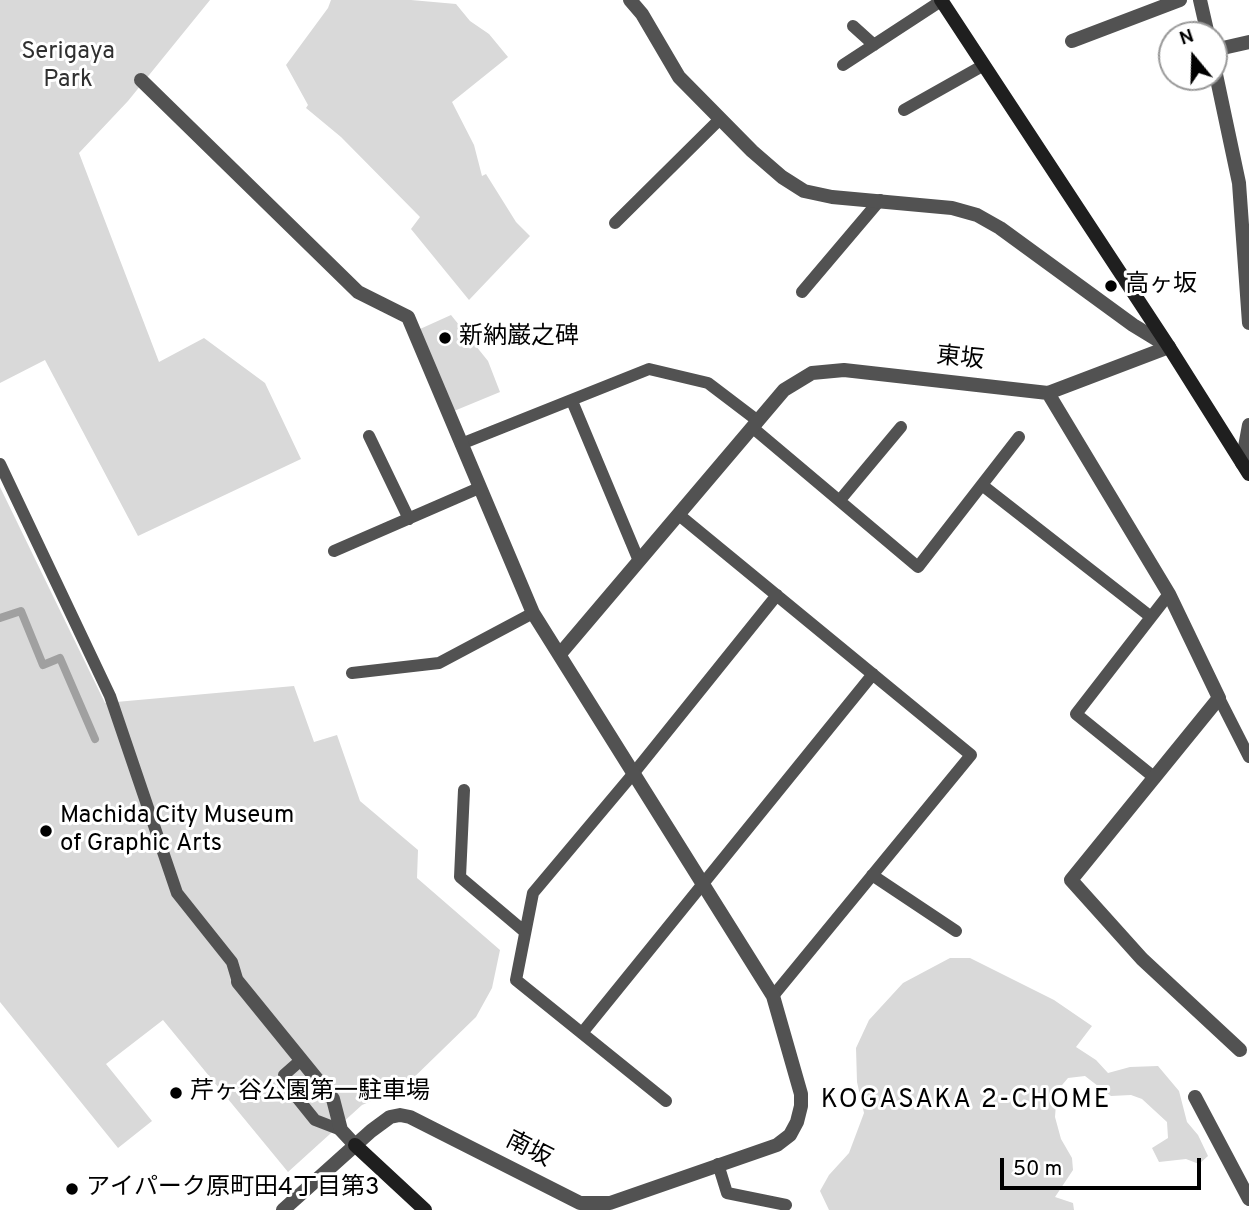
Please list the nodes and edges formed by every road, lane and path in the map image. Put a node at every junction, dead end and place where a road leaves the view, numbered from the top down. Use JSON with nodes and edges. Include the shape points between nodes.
{"nodes":[{"id":1,"x":630,"y":0,"type":"edge"},
{"id":2,"x":941,"y":0,"type":"edge"},
{"id":3,"x":1180,"y":0,"type":"edge"},
{"id":4,"x":1200,"y":0,"type":"edge"},
{"id":5,"x":1205,"y":21,"type":"edge"},
{"id":6,"x":853,"y":26,"type":"dead end"},
{"id":7,"x":1072,"y":41,"type":"dead end"},
{"id":8,"x":1249,"y":42,"type":"edge"},
{"id":9,"x":874,"y":45,"type":"junction"},
{"id":10,"x":1228,"y":47,"type":"edge"},
{"id":11,"x":843,"y":65,"type":"dead end"},
{"id":12,"x":984,"y":65,"type":"junction"},
{"id":13,"x":142,"y":80,"type":"dead end"},
{"id":14,"x":1220,"y":91,"type":"edge"},
{"id":15,"x":904,"y":110,"type":"dead end"},
{"id":16,"x":720,"y":119,"type":"junction"},
{"id":17,"x":880,"y":200,"type":"junction"},
{"id":18,"x":615,"y":223,"type":"dead end"},
{"id":19,"x":1247,"y":257,"type":"edge"},
{"id":20,"x":802,"y":292,"type":"dead end"},
{"id":21,"x":1249,"y":323,"type":"edge"},
{"id":22,"x":1169,"y":347,"type":"junction"},
{"id":23,"x":1048,"y":393,"type":"junction"},
{"id":24,"x":572,"y":401,"type":"junction"},
{"id":25,"x":756,"y":424,"type":"junction"},
{"id":26,"x":1249,"y":425,"type":"edge"},
{"id":27,"x":901,"y":427,"type":"dead end"},
{"id":28,"x":369,"y":436,"type":"dead end"},
{"id":29,"x":1019,"y":437,"type":"dead end"},
{"id":30,"x":461,"y":444,"type":"junction"},
{"id":31,"x":0,"y":464,"type":"edge"},
{"id":32,"x":1246,"y":469,"type":"edge"},
{"id":33,"x":982,"y":485,"type":"junction"},
{"id":34,"x":479,"y":488,"type":"junction"},
{"id":35,"x":839,"y":500,"type":"junction"},
{"id":36,"x":679,"y":515,"type":"junction"},
{"id":37,"x":409,"y":519,"type":"junction"},
{"id":38,"x":334,"y":551,"type":"dead end"},
{"id":39,"x":639,"y":561,"type":"junction"},
{"id":40,"x":1169,"y":594,"type":"junction"},
{"id":41,"x":777,"y":596,"type":"junction"},
{"id":42,"x":533,"y":613,"type":"junction"},
{"id":43,"x":1151,"y":617,"type":"junction"},
{"id":44,"x":560,"y":654,"type":"junction"},
{"id":45,"x":352,"y":673,"type":"dead end"},
{"id":46,"x":873,"y":674,"type":"junction"},
{"id":47,"x":1219,"y":698,"type":"junction"},
{"id":48,"x":1249,"y":757,"type":"edge"},
{"id":49,"x":633,"y":774,"type":"junction"},
{"id":50,"x":1155,"y":778,"type":"junction"},
{"id":51,"x":464,"y":790,"type":"dead end"},
{"id":52,"x":872,"y":875,"type":"junction"},
{"id":53,"x":702,"y":883,"type":"junction"},
{"id":54,"x":956,"y":931,"type":"dead end"},
{"id":55,"x":525,"y":932,"type":"junction"},
{"id":56,"x":237,"y":982,"type":"joint"},
{"id":57,"x":773,"y":996,"type":"junction"},
{"id":58,"x":582,"y":1034,"type":"junction"},
{"id":59,"x":1240,"y":1050,"type":"dead end"},
{"id":60,"x":301,"y":1060,"type":"junction"},
{"id":61,"x":1195,"y":1097,"type":"dead end"},
{"id":62,"x":666,"y":1101,"type":"dead end"},
{"id":63,"x":341,"y":1130,"type":"junction"},
{"id":64,"x":355,"y":1145,"type":"junction"},
{"id":65,"x":719,"y":1164,"type":"junction"},
{"id":66,"x":1249,"y":1199,"type":"edge"},
{"id":67,"x":786,"y":1205,"type":"dead end"},
{"id":68,"x":283,"y":1210,"type":"edge"},
{"id":69,"x":425,"y":1210,"type":"edge"}],
"edges":[{"from":1,"to":16,"type":"street","via":[[679,77]]},
{"from":2,"to":9,"type":"lane"},
{"from":2,"to":12,"type":"street"},
{"from":3,"to":7,"type":"street"},
{"from":4,"to":5,"type":"street"},
{"from":6,"to":9,"type":"lane"},
{"from":8,"to":10,"type":"street"},
{"from":9,"to":11,"type":"lane"},
{"from":12,"to":15,"type":"lane"},
{"from":12,"to":22,"type":"street"},
{"from":13,"to":30,"type":"street","name":"南坂","via":[[358,292],[408,317]]},
{"from":14,"to":19,"type":"street","via":[[1239,183]]},
{"from":16,"to":17,"type":"street","via":[[782,177],[804,191]]},
{"from":16,"to":18,"type":"lane"},
{"from":17,"to":20,"type":"lane"},
{"from":17,"to":22,"type":"street","via":[[977,215]]},
{"from":19,"to":21,"type":"street"},
{"from":22,"to":23,"type":"street","name":"東坂"},
{"from":22,"to":32,"type":"street"},
{"from":23,"to":25,"type":"street","name":"東坂","via":[[844,370],[812,373],[784,390]]},
{"from":23,"to":40,"type":"street"},
{"from":24,"to":25,"type":"lane","via":[[649,369],[708,383]]},
{"from":24,"to":30,"type":"lane"},
{"from":24,"to":39,"type":"lane"},
{"from":25,"to":35,"type":"lane"},
{"from":25,"to":36,"type":"street","name":"東坂"},
{"from":26,"to":32,"type":"street"},
{"from":27,"to":35,"type":"lane"},
{"from":28,"to":37,"type":"lane"},
{"from":29,"to":33,"type":"lane"},
{"from":30,"to":34,"type":"street","name":"南坂"},
{"from":31,"to":56,"type":"lane","via":[[110,696],[177,892],[232,962]]},
{"from":33,"to":35,"type":"lane","via":[[918,567]]},
{"from":33,"to":43,"type":"lane"},
{"from":34,"to":37,"type":"lane"},
{"from":34,"to":42,"type":"street","name":"南坂"},
{"from":36,"to":39,"type":"street","name":"東坂"},
{"from":36,"to":41,"type":"lane"},
{"from":37,"to":38,"type":"lane"},
{"from":39,"to":44,"type":"street","name":"東坂"},
{"from":40,"to":43,"type":"lane"},
{"from":40,"to":47,"type":"street"},
{"from":41,"to":46,"type":"lane"},
{"from":41,"to":49,"type":"lane"},
{"from":42,"to":44,"type":"street","name":"南坂"},
{"from":42,"to":45,"type":"lane","via":[[439,663]]},
{"from":43,"to":50,"type":"lane","via":[[1076,714]]},
{"from":44,"to":49,"type":"street","name":"南坂"},
{"from":46,"to":52,"type":"lane","via":[[971,755]]},
{"from":46,"to":53,"type":"lane"},
{"from":47,"to":48,"type":"lane"},
{"from":47,"to":50,"type":"street"},
{"from":49,"to":53,"type":"street","name":"南坂"},
{"from":49,"to":55,"type":"lane","via":[[533,893]]},
{"from":50,"to":59,"type":"street","via":[[1071,880],[1142,959]]},
{"from":51,"to":55,"type":"lane","via":[[460,877]]},
{"from":52,"to":54,"type":"lane"},
{"from":52,"to":57,"type":"lane"},
{"from":53,"to":57,"type":"street","name":"南坂"},
{"from":53,"to":58,"type":"lane"},
{"from":55,"to":58,"type":"lane","via":[[516,981]]},
{"from":56,"to":60,"type":"street"},
{"from":57,"to":65,"type":"street","name":"南坂","via":[[801,1094],[797,1122],[790,1135],[777,1144]]},
{"from":58,"to":62,"type":"lane"},
{"from":60,"to":63,"type":"street","via":[[333,1099]]},
{"from":60,"to":63,"type":"lane","via":[[284,1075],[286,1084],[315,1120]]},
{"from":61,"to":66,"type":"street"},
{"from":63,"to":64,"type":"street"},
{"from":64,"to":65,"type":"street","name":"南坂","via":[[390,1117],[410,1117],[580,1203],[610,1203]]},
{"from":64,"to":68,"type":"street","name":"南坂"},
{"from":64,"to":69,"type":"street"},
{"from":65,"to":67,"type":"lane","via":[[727,1193]]}]}
